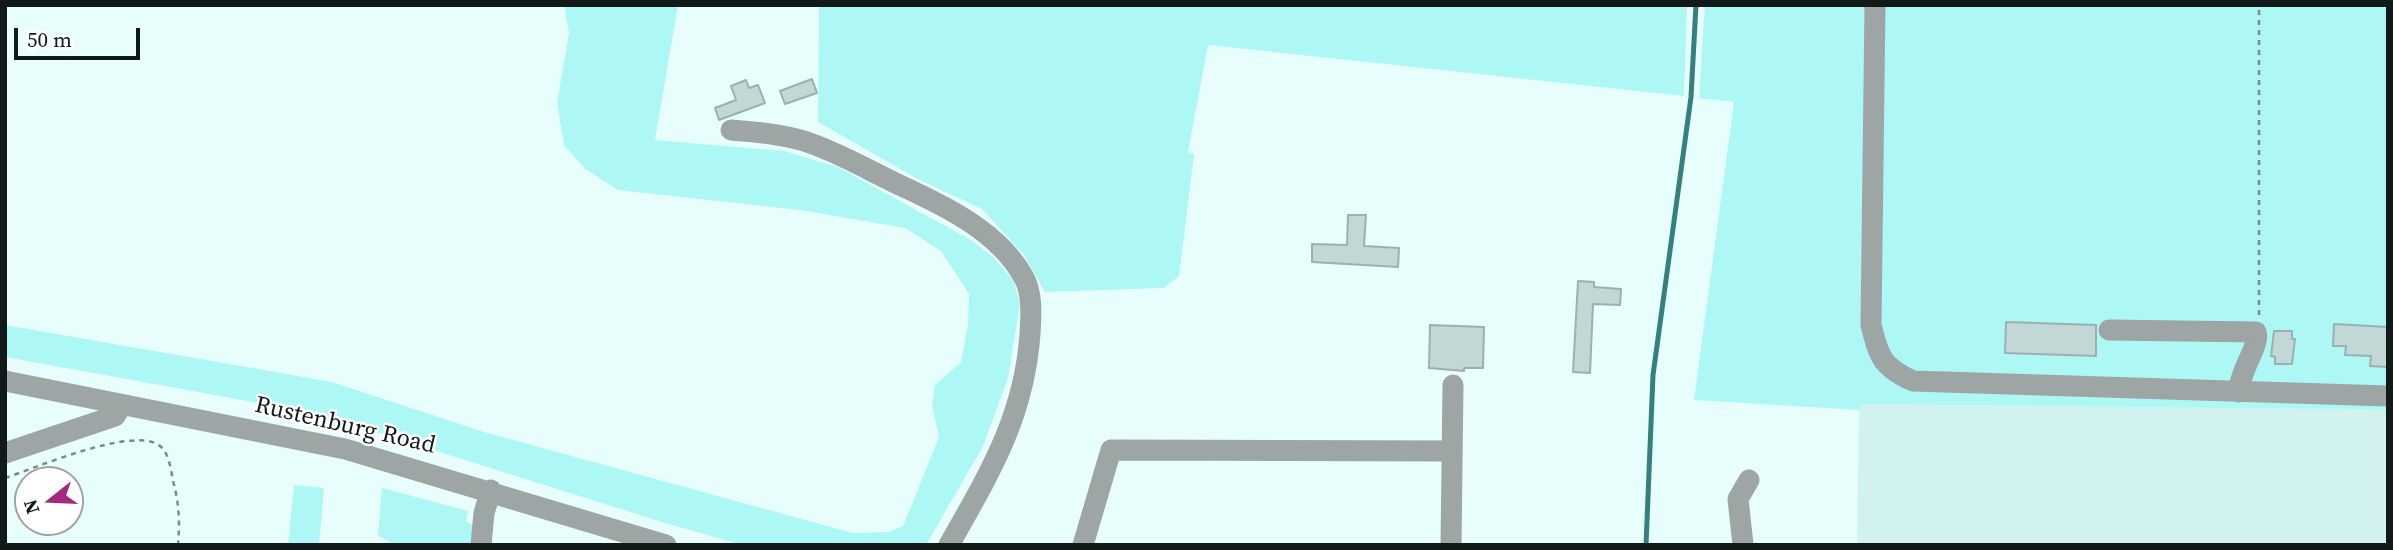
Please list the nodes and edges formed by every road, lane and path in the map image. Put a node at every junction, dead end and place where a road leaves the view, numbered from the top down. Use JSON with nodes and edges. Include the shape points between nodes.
{"nodes":[{"id":1,"x":1875,"y":5,"type":"edge"},
{"id":2,"x":2259,"y":5,"type":"edge"},
{"id":3,"x":731,"y":130,"type":"dead end"},
{"id":4,"x":2109,"y":330,"type":"dead end"},
{"id":5,"x":2256,"y":332,"type":"junction"},
{"id":6,"x":5,"y":381,"type":"edge"},
{"id":7,"x":1453,"y":385,"type":"dead end"},
{"id":8,"x":2239,"y":392,"type":"junction"},
{"id":9,"x":2388,"y":396,"type":"edge"},
{"id":10,"x":121,"y":406,"type":"junction"},
{"id":11,"x":1452,"y":451,"type":"junction"},
{"id":12,"x":5,"y":453,"type":"edge"},
{"id":13,"x":5,"y":478,"type":"edge"},
{"id":14,"x":1749,"y":480,"type":"dead end"},
{"id":15,"x":491,"y":491,"type":"junction"},
{"id":16,"x":178,"y":545,"type":"edge"},
{"id":17,"x":481,"y":545,"type":"edge"},
{"id":18,"x":667,"y":545,"type":"edge"},
{"id":19,"x":948,"y":545,"type":"edge"},
{"id":20,"x":1083,"y":545,"type":"edge"},
{"id":21,"x":1451,"y":545,"type":"edge"},
{"id":22,"x":1743,"y":545,"type":"edge"}],
"edges":[{"from":1,"to":8,"type":"street","via":[[1871,325],[1879,356],[1893,372],[1913,381]]},
{"from":2,"to":5,"type":"path"},
{"from":3,"to":19,"type":"street","via":[[807,142],[932,201],[988,236],[1025,278],[1031,310],[1021,395],[1009,433]]},
{"from":4,"to":5,"type":"street"},
{"from":5,"to":8,"type":"street","via":[[2256,345],[2239,377]]},
{"from":6,"to":10,"type":"street","name":"Rustenburg Road"},
{"from":7,"to":11,"type":"street"},
{"from":8,"to":9,"type":"street"},
{"from":10,"to":12,"type":"street","via":[[115,416]]},
{"from":10,"to":15,"type":"street","name":"Rustenburg Road","via":[[345,449]]},
{"from":11,"to":20,"type":"street","via":[[1111,450]]},
{"from":11,"to":21,"type":"street"},
{"from":13,"to":16,"type":"path","via":[[121,440],[144,439],[160,446],[167,456],[178,500]]},
{"from":14,"to":22,"type":"street","via":[[1738,499]]},
{"from":15,"to":17,"type":"street"},
{"from":15,"to":18,"type":"street","name":"Rustenburg Road"}]}
